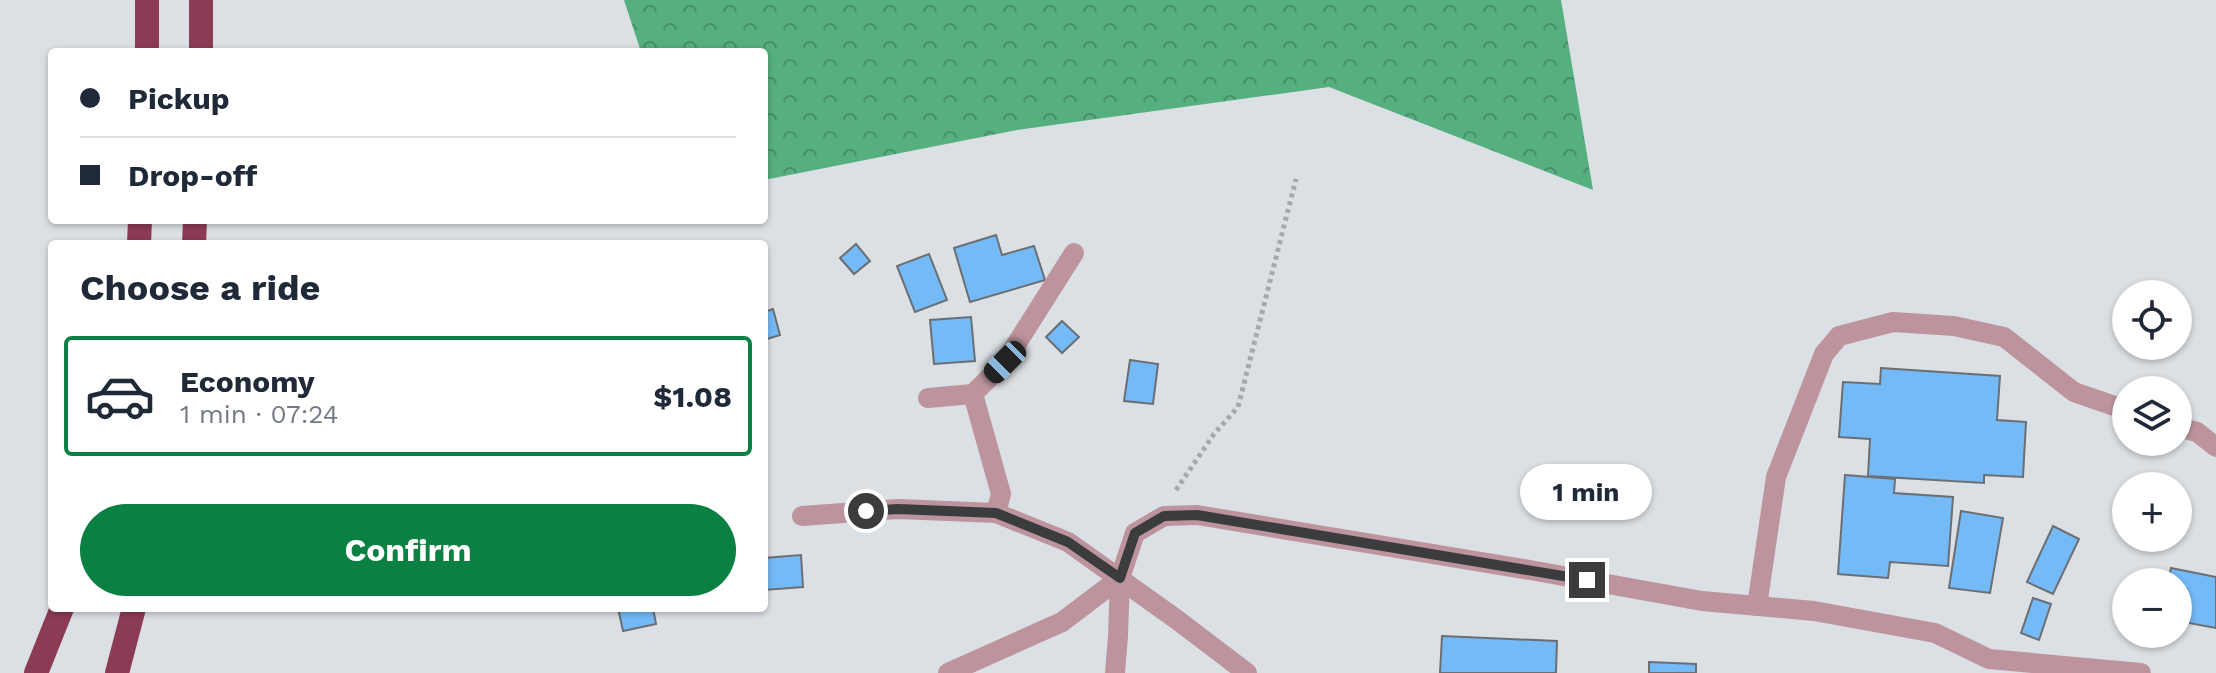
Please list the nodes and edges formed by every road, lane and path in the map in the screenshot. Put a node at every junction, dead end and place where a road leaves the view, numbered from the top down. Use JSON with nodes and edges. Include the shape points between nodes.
{"nodes":[{"id":1,"x":147,"y":0,"type":"edge"},
{"id":2,"x":201,"y":0,"type":"edge"},
{"id":3,"x":147,"y":48,"type":"edge"},
{"id":4,"x":201,"y":48,"type":"edge"},
{"id":5,"x":1296,"y":179,"type":"dead end"},
{"id":6,"x":1074,"y":253,"type":"dead end"},
{"id":7,"x":973,"y":394,"type":"junction"},
{"id":8,"x":928,"y":398,"type":"dead end"},
{"id":9,"x":2112,"y":405,"type":"edge"},
{"id":10,"x":2192,"y":431,"type":"edge"},
{"id":11,"x":2216,"y":447,"type":"edge"},
{"id":12,"x":996,"y":513,"type":"junction"},
{"id":13,"x":802,"y":516,"type":"dead end"},
{"id":14,"x":1164,"y":516,"type":"junction"},
{"id":15,"x":1120,"y":578,"type":"junction"},
{"id":16,"x":1757,"y":606,"type":"junction"},
{"id":17,"x":60,"y":612,"type":"edge"},
{"id":18,"x":133,"y":612,"type":"edge"},
{"id":19,"x":36,"y":673,"type":"edge"},
{"id":20,"x":117,"y":673,"type":"edge"},
{"id":21,"x":948,"y":673,"type":"edge"},
{"id":22,"x":1115,"y":673,"type":"edge"},
{"id":23,"x":1247,"y":673,"type":"edge"},
{"id":24,"x":2141,"y":673,"type":"edge"}],
"edges":[{"from":1,"to":3,"type":"highway"},
{"from":2,"to":4,"type":"highway"},
{"from":5,"to":14,"type":"path","via":[[1238,407],[1180,482]]},
{"from":6,"to":7,"type":"street","via":[[1005,362]]},
{"from":7,"to":8,"type":"street"},
{"from":7,"to":12,"type":"street","via":[[1001,494]]},
{"from":9,"to":16,"type":"street","via":[[2074,392],[2004,337],[1954,326],[1893,322],[1839,336],[1824,354],[1776,477]]},
{"from":10,"to":11,"type":"street"},
{"from":12,"to":13,"type":"street","via":[[898,509]]},
{"from":12,"to":15,"type":"street","via":[[1068,542]]},
{"from":14,"to":15,"type":"street","via":[[1135,533]]},
{"from":14,"to":16,"type":"street","via":[[1197,515]]},
{"from":15,"to":21,"type":"street","via":[[1062,622]]},
{"from":15,"to":22,"type":"street"},
{"from":15,"to":23,"type":"street"},
{"from":16,"to":24,"type":"street","via":[[1935,633],[1989,659]]},
{"from":17,"to":19,"type":"highway"},
{"from":18,"to":20,"type":"highway"}]}
